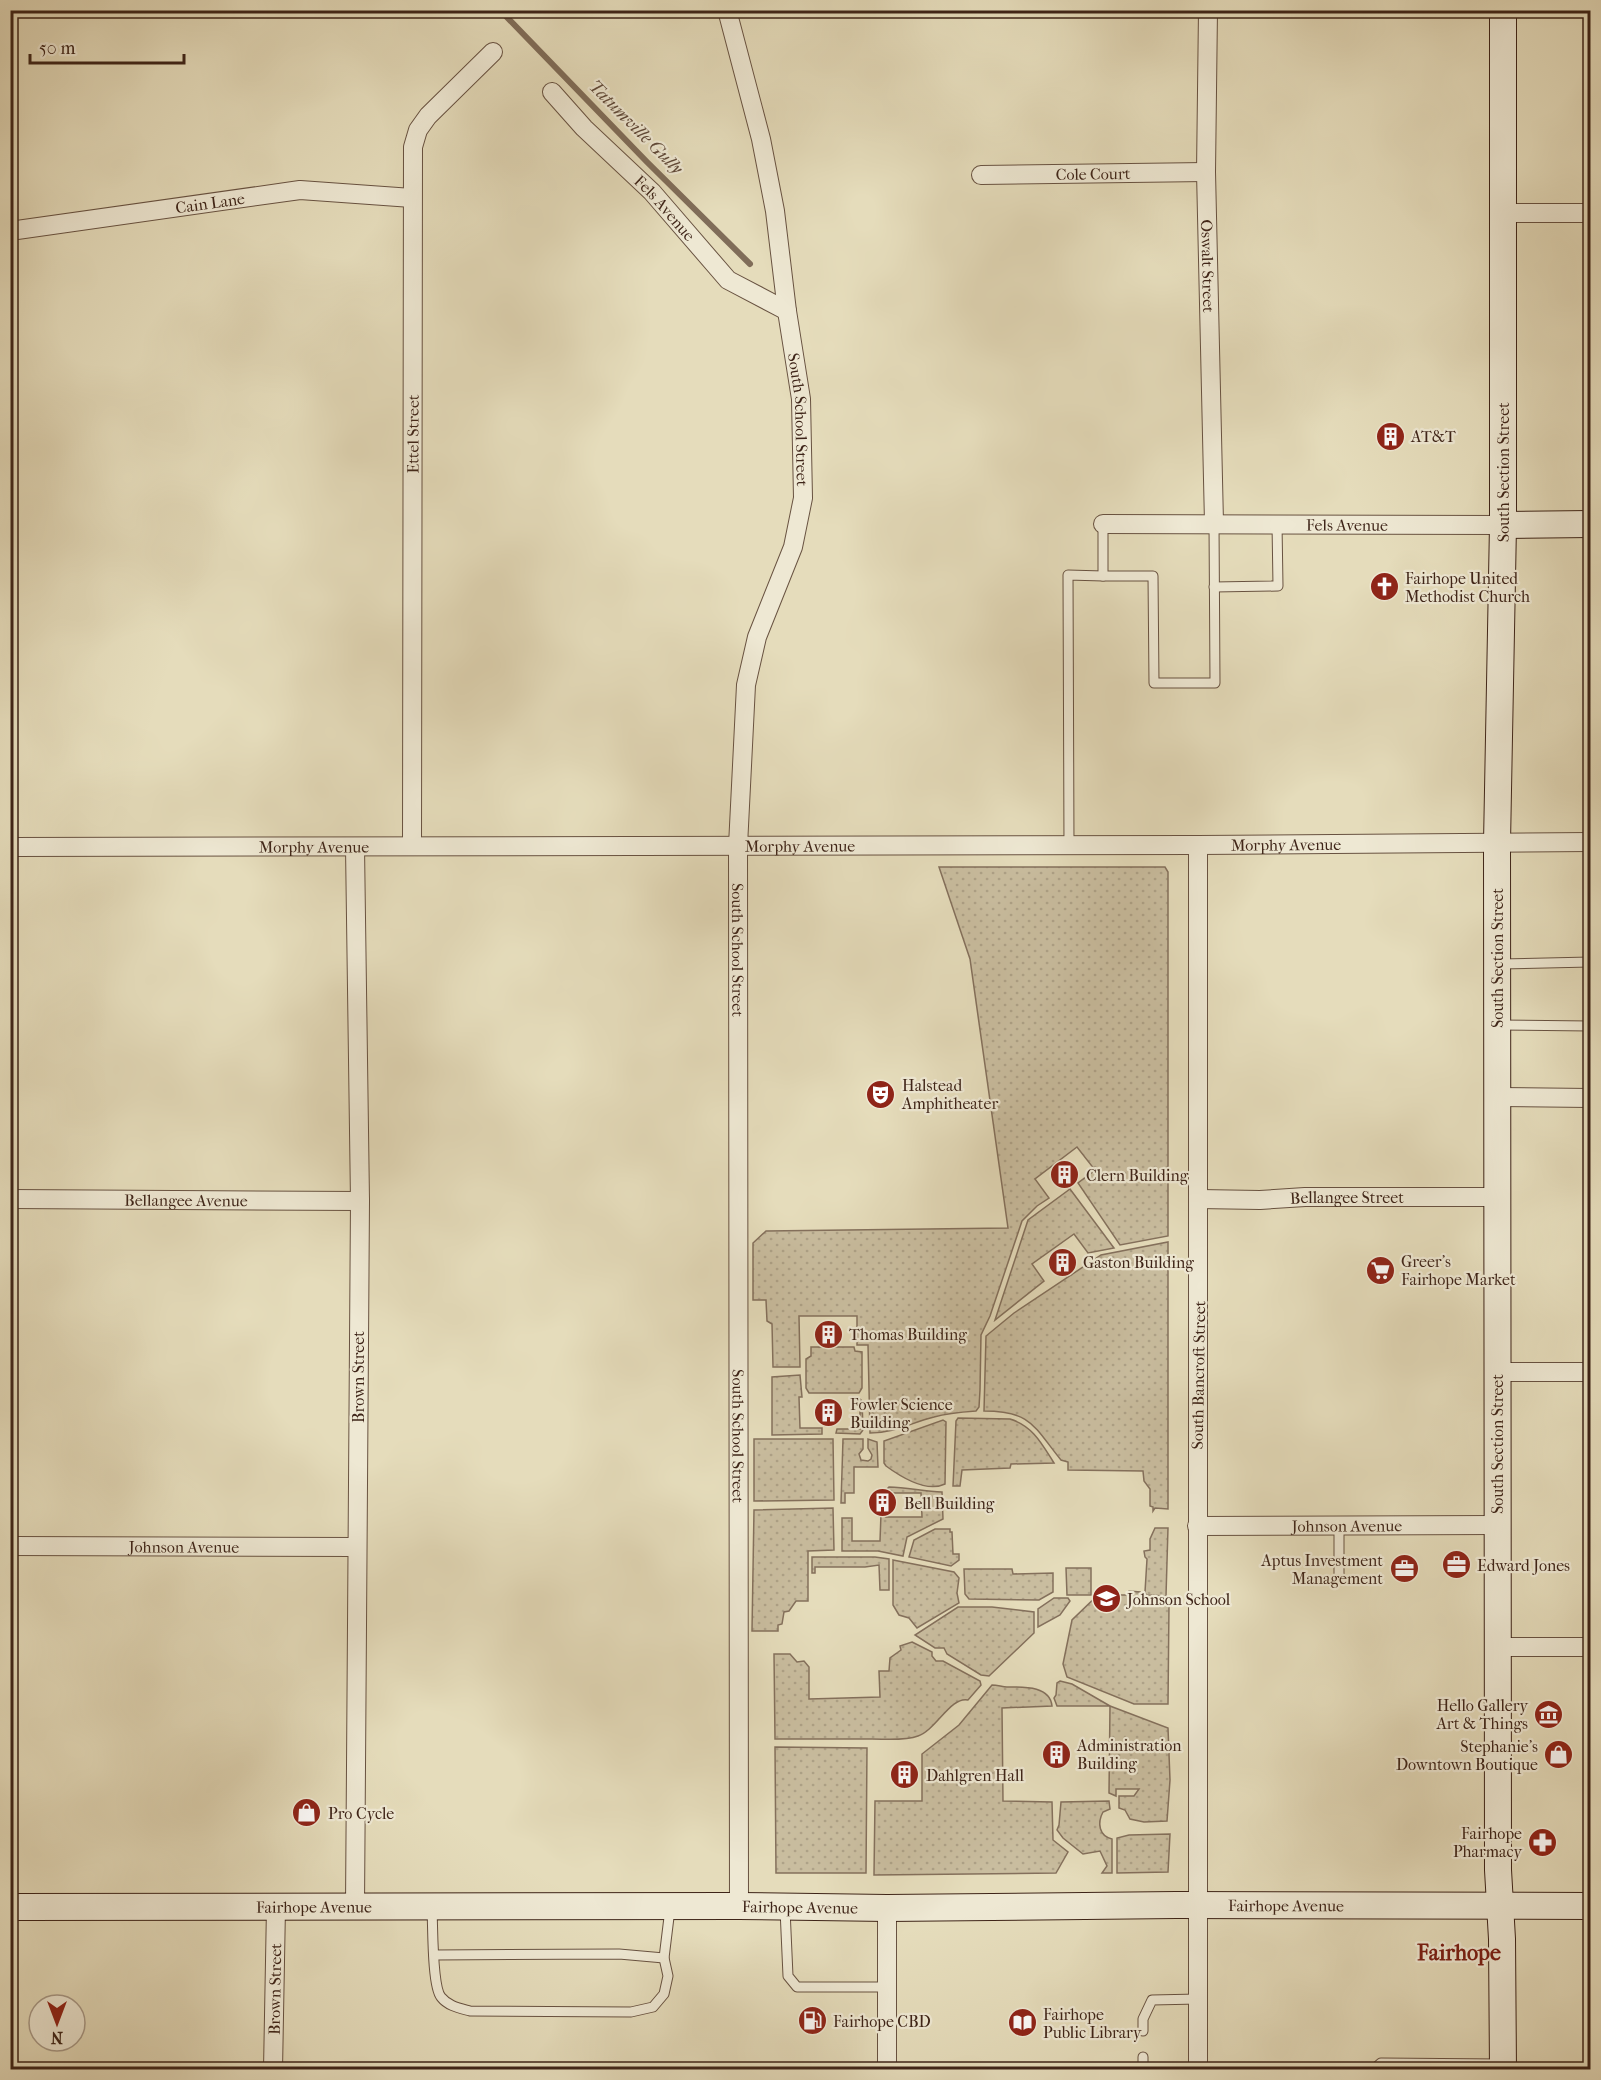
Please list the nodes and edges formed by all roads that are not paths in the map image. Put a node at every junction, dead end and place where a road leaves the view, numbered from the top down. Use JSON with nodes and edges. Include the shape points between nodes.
{"nodes":[{"id":1,"x":727,"y":10,"type":"edge"},
{"id":2,"x":1208,"y":10,"type":"edge"},
{"id":3,"x":1503,"y":10,"type":"edge"},
{"id":4,"x":493,"y":52,"type":"dead end"},
{"id":5,"x":552,"y":92,"type":"dead end"},
{"id":6,"x":1206,"y":172,"type":"junction"},
{"id":7,"x":981,"y":175,"type":"dead end"},
{"id":8,"x":412,"y":198,"type":"junction"},
{"id":9,"x":1504,"y":213,"type":"junction"},
{"id":10,"x":1590,"y":213,"type":"edge"},
{"id":11,"x":10,"y":231,"type":"edge"},
{"id":12,"x":787,"y":311,"type":"junction"},
{"id":13,"x":1214,"y":523,"type":"junction"},
{"id":14,"x":1103,"y":524,"type":"joint"},
{"id":15,"x":1277,"y":524,"type":"junction"},
{"id":16,"x":1590,"y":524,"type":"edge"},
{"id":17,"x":1503,"y":525,"type":"junction"},
{"id":18,"x":1103,"y":576,"type":"junction"},
{"id":19,"x":1214,"y":587,"type":"junction"},
{"id":20,"x":1590,"y":842,"type":"edge"},
{"id":21,"x":1497,"y":843,"type":"junction"},
{"id":22,"x":1069,"y":845,"type":"junction"},
{"id":23,"x":1198,"y":845,"type":"junction"},
{"id":24,"x":412,"y":846,"type":"junction"},
{"id":25,"x":738,"y":846,"type":"junction"},
{"id":26,"x":355,"y":847,"type":"junction"},
{"id":27,"x":10,"y":848,"type":"edge"},
{"id":28,"x":1590,"y":962,"type":"edge"},
{"id":29,"x":1497,"y":964,"type":"junction"},
{"id":30,"x":1497,"y":1025,"type":"junction"},
{"id":31,"x":1590,"y":1026,"type":"edge"},
{"id":32,"x":1497,"y":1097,"type":"junction"},
{"id":33,"x":1590,"y":1098,"type":"edge"},
{"id":34,"x":1497,"y":1197,"type":"junction"},
{"id":35,"x":10,"y":1199,"type":"edge"},
{"id":36,"x":1199,"y":1199,"type":"junction"},
{"id":37,"x":360,"y":1201,"type":"junction"},
{"id":38,"x":1497,"y":1372,"type":"junction"},
{"id":39,"x":1590,"y":1372,"type":"edge"},
{"id":40,"x":1497,"y":1525,"type":"junction"},
{"id":41,"x":1197,"y":1526,"type":"junction"},
{"id":42,"x":1339,"y":1526,"type":"junction"},
{"id":43,"x":10,"y":1546,"type":"edge"},
{"id":44,"x":357,"y":1547,"type":"junction"},
{"id":45,"x":1339,"y":1577,"type":"dead end"},
{"id":46,"x":1498,"y":1647,"type":"junction"},
{"id":47,"x":1590,"y":1647,"type":"edge"},
{"id":48,"x":1198,"y":1905,"type":"junction"},
{"id":49,"x":432,"y":1906,"type":"junction"},
{"id":50,"x":671,"y":1906,"type":"junction"},
{"id":51,"x":739,"y":1906,"type":"junction"},
{"id":52,"x":785,"y":1906,"type":"junction"},
{"id":53,"x":1500,"y":1906,"type":"junction"},
{"id":54,"x":1590,"y":1906,"type":"edge"},
{"id":55,"x":10,"y":1907,"type":"edge"},
{"id":56,"x":276,"y":1907,"type":"junction"},
{"id":57,"x":355,"y":1907,"type":"junction"},
{"id":58,"x":887,"y":1908,"type":"junction"},
{"id":59,"x":434,"y":1955,"type":"junction"},
{"id":60,"x":664,"y":1958,"type":"junction"},
{"id":61,"x":887,"y":1987,"type":"junction"},
{"id":62,"x":1198,"y":1999,"type":"junction"},
{"id":63,"x":1143,"y":2031,"type":"dead end"},
{"id":64,"x":1143,"y":2057,"type":"dead end"},
{"id":65,"x":1503,"y":2067,"type":"edge"},
{"id":66,"x":273,"y":2070,"type":"edge"},
{"id":67,"x":887,"y":2070,"type":"edge"},
{"id":68,"x":1143,"y":2070,"type":"edge"},
{"id":69,"x":1198,"y":2070,"type":"edge"},
{"id":70,"x":1373,"y":2070,"type":"edge"}],
"edges":[{"from":1,"to":12,"type":"street","name":"South School Street","via":[[776,211]]},
{"from":2,"to":6,"type":"street","name":"Oswalt Street"},
{"from":3,"to":9,"type":"street","name":"South Section Street"},
{"from":4,"to":8,"type":"street","name":"Ettel Street","via":[[418,130],[413,147]]},
{"from":5,"to":12,"type":"street","name":"Fels Avenue","via":[[652,192],[728,280]]},
{"from":6,"to":7,"type":"street","name":"Cole Court"},
{"from":6,"to":13,"type":"street","name":"Oswalt Street"},
{"from":8,"to":11,"type":"street","name":"Cain Lane","via":[[300,190]]},
{"from":8,"to":24,"type":"street","name":"Ettel Street"},
{"from":9,"to":10,"type":"street"},
{"from":9,"to":17,"type":"street","name":"South Section Street"},
{"from":12,"to":25,"type":"street","name":"South School Street","via":[[801,399],[803,498],[793,547],[757,638],[746,685]]},
{"from":13,"to":14,"type":"street","name":"Fels Avenue"},
{"from":13,"to":15,"type":"street","name":"Fels Avenue"},
{"from":13,"to":19,"type":"lane"},
{"from":14,"to":18,"type":"lane"},
{"from":15,"to":17,"type":"street","name":"Fels Avenue"},
{"from":15,"to":19,"type":"lane","via":[[1278,586]]},
{"from":16,"to":17,"type":"street","name":"Fels Avenue"},
{"from":17,"to":21,"type":"street","name":"South Section Street"},
{"from":18,"to":19,"type":"lane","via":[[1153,576],[1154,683],[1215,683]]},
{"from":18,"to":22,"type":"lane","via":[[1068,575]]},
{"from":20,"to":21,"type":"street","name":"Morphy Avenue"},
{"from":21,"to":23,"type":"street","name":"Morphy Avenue"},
{"from":21,"to":29,"type":"street","name":"South Section Street"},
{"from":22,"to":23,"type":"street","name":"Morphy Avenue"},
{"from":22,"to":25,"type":"street","name":"Morphy Avenue"},
{"from":23,"to":36,"type":"street","name":"South Bancroft Street"},
{"from":24,"to":25,"type":"street","name":"Morphy Avenue"},
{"from":24,"to":26,"type":"street","name":"Morphy Avenue"},
{"from":25,"to":51,"type":"street","name":"South School Street"},
{"from":26,"to":27,"type":"street","name":"Morphy Avenue"},
{"from":26,"to":37,"type":"street","name":"Brown Street"},
{"from":28,"to":29,"type":"lane"},
{"from":29,"to":30,"type":"street","name":"South Section Street"},
{"from":30,"to":31,"type":"lane"},
{"from":30,"to":32,"type":"street","name":"South Section Street"},
{"from":32,"to":33,"type":"street"},
{"from":32,"to":34,"type":"street","name":"South Section Street"},
{"from":34,"to":36,"type":"street","name":"Bellangee Street"},
{"from":34,"to":38,"type":"street","name":"South Section Street"},
{"from":35,"to":37,"type":"street","name":"Bellangee Avenue"},
{"from":36,"to":41,"type":"street","name":"South Bancroft Street"},
{"from":37,"to":44,"type":"street","name":"Brown Street"},
{"from":38,"to":39,"type":"street"},
{"from":38,"to":40,"type":"street","name":"South Section Street"},
{"from":40,"to":42,"type":"street","name":"Johnson Avenue"},
{"from":40,"to":46,"type":"street","name":"South Section Street"},
{"from":41,"to":42,"type":"street","name":"Johnson Avenue"},
{"from":41,"to":48,"type":"street","name":"South Bancroft Street"},
{"from":42,"to":45,"type":"lane"},
{"from":43,"to":44,"type":"street","name":"Johnson Avenue"},
{"from":44,"to":57,"type":"street","name":"Brown Street"},
{"from":46,"to":47,"type":"street"},
{"from":46,"to":53,"type":"street","name":"South Section Street"},
{"from":48,"to":53,"type":"street","name":"Fairhope Avenue"},
{"from":48,"to":58,"type":"street","name":"Fairhope Avenue"},
{"from":48,"to":62,"type":"street","name":"South Bancroft Street"},
{"from":49,"to":50,"type":"street","name":"Fairhope Avenue"},
{"from":49,"to":57,"type":"street","name":"Fairhope Avenue"},
{"from":49,"to":59,"type":"lane"},
{"from":50,"to":51,"type":"street","name":"Fairhope Avenue"},
{"from":50,"to":60,"type":"lane"},
{"from":51,"to":52,"type":"street","name":"Fairhope Avenue"},
{"from":52,"to":58,"type":"street","name":"Fairhope Avenue"},
{"from":52,"to":61,"type":"lane","via":[[788,1976],[797,1987]]},
{"from":53,"to":54,"type":"street","name":"Fairhope Avenue"},
{"from":53,"to":65,"type":"street","name":"South Section Street"},
{"from":55,"to":56,"type":"street","name":"Fairhope Avenue"},
{"from":56,"to":57,"type":"street","name":"Fairhope Avenue"},
{"from":56,"to":66,"type":"street","name":"Brown Street"},
{"from":58,"to":61,"type":"street"},
{"from":59,"to":60,"type":"lane","via":[[620,1954]]},
{"from":59,"to":60,"type":"lane","via":[[439,1996],[449,2005],[470,2011],[631,2012],[652,2007],[664,1994],[668,1976]]},
{"from":61,"to":67,"type":"street"},
{"from":62,"to":63,"type":"lane","via":[[1152,2000],[1143,2019]]},
{"from":62,"to":69,"type":"street","name":"South Bancroft Street"},
{"from":64,"to":68,"type":"lane"},
{"from":65,"to":70,"type":"lane","via":[[1381,2063]]}]}
